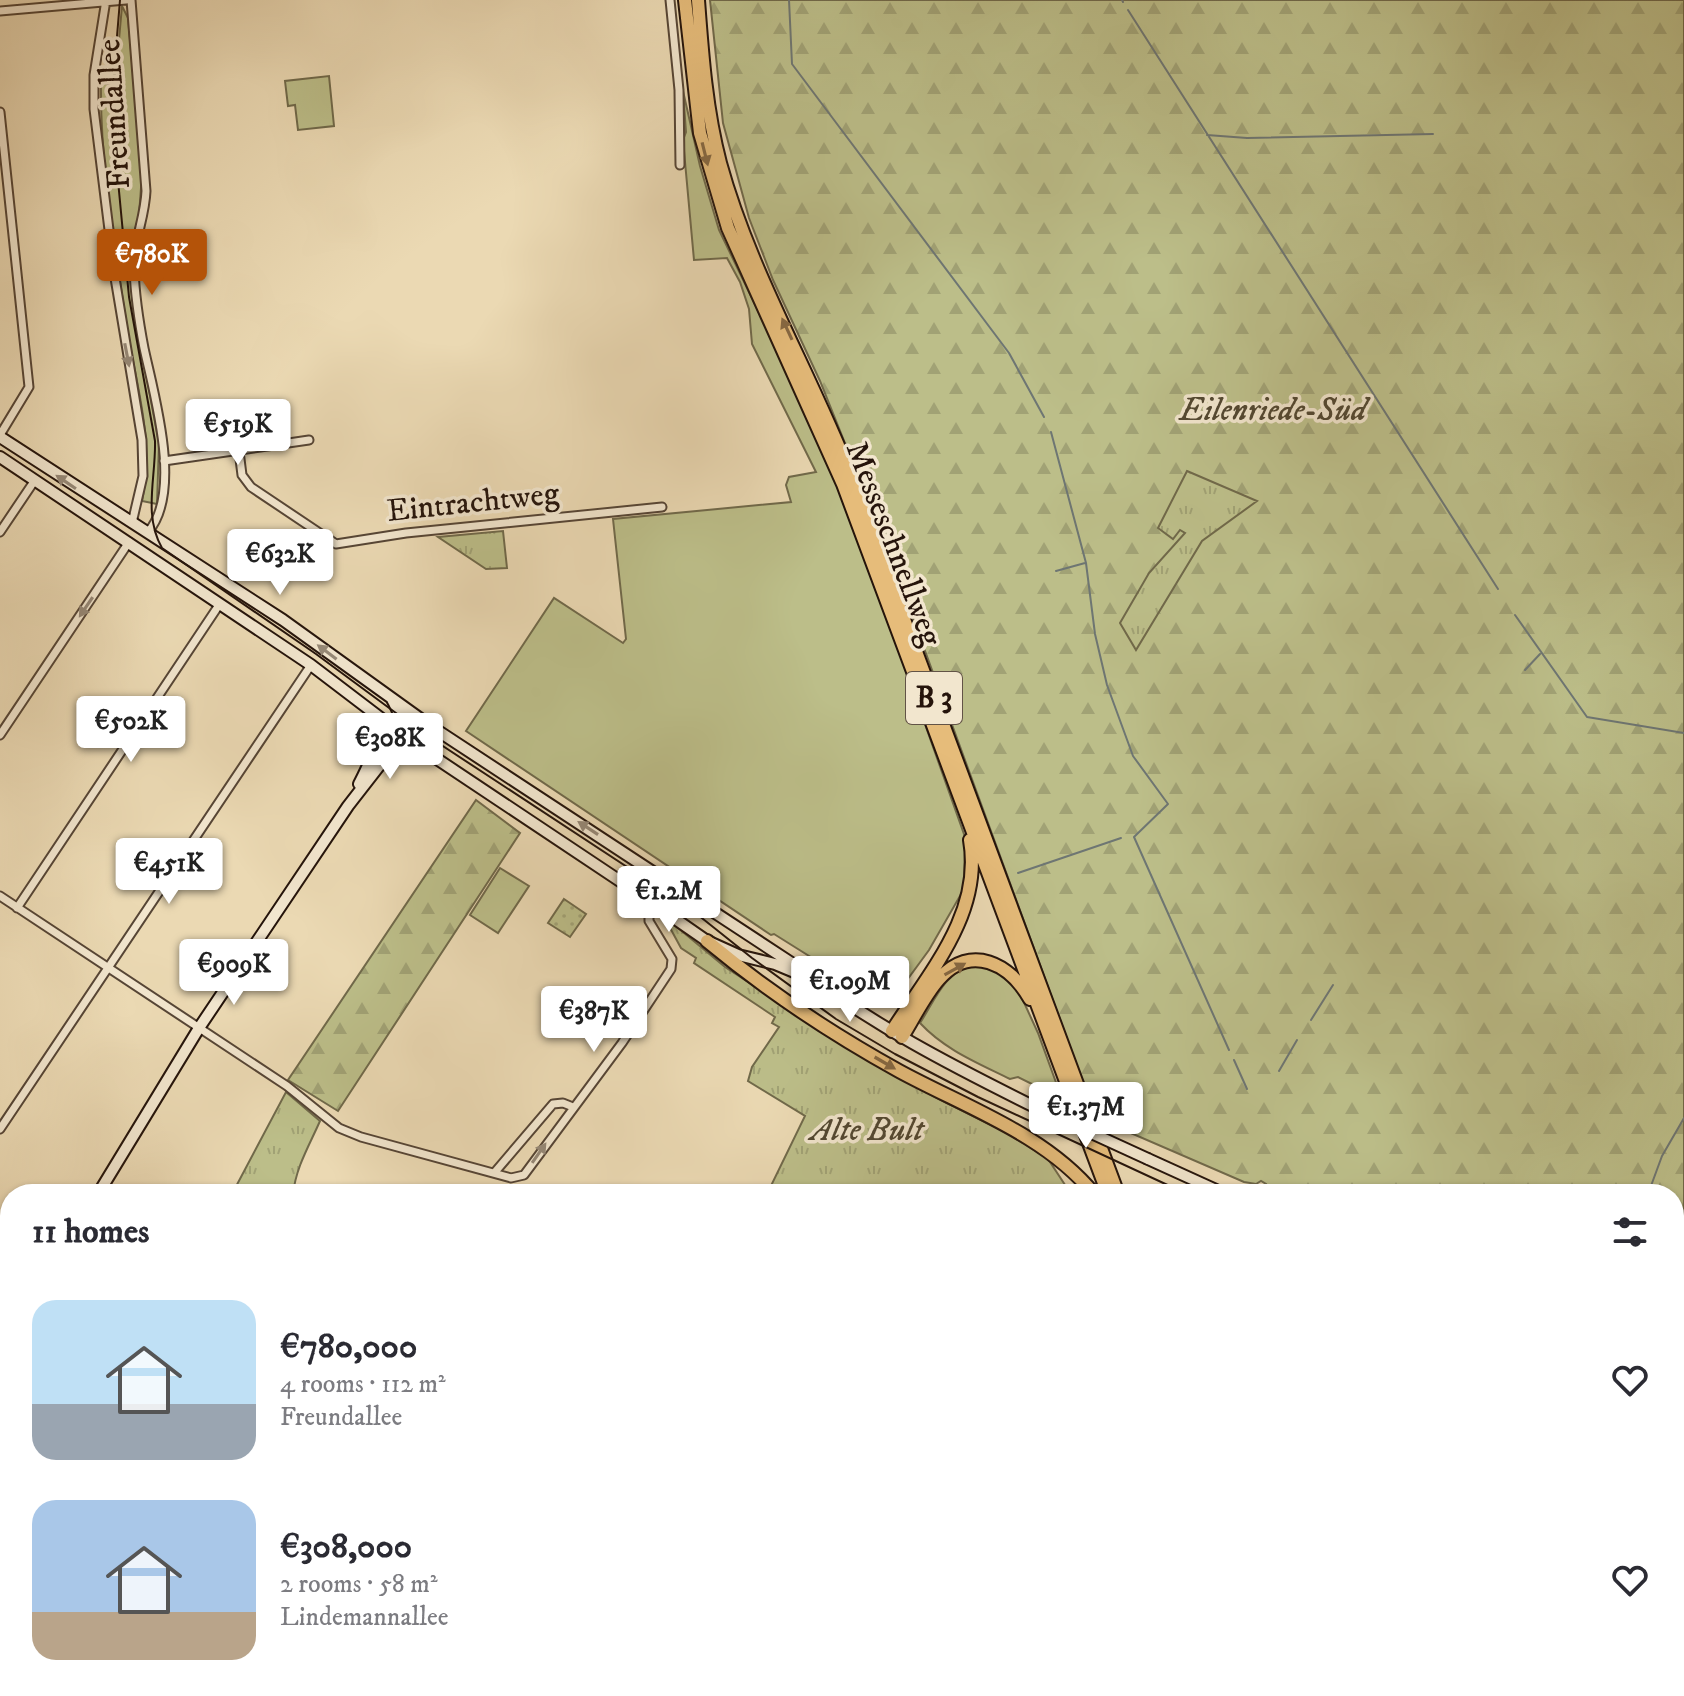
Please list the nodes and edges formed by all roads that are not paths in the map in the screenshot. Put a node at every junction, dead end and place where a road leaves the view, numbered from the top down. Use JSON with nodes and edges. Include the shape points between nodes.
{"nodes":[{"id":1,"x":106,"y":0,"type":"edge"},
{"id":2,"x":129,"y":0,"type":"edge"},
{"id":3,"x":670,"y":0,"type":"edge"},
{"id":4,"x":679,"y":0,"type":"edge"},
{"id":5,"x":685,"y":0,"type":"edge"},
{"id":6,"x":698,"y":0,"type":"edge"},
{"id":7,"x":704,"y":0,"type":"edge"},
{"id":8,"x":0,"y":11,"type":"edge"},
{"id":9,"x":699,"y":78,"type":"junction"},
{"id":10,"x":0,"y":112,"type":"edge"},
{"id":11,"x":680,"y":165,"type":"dead end"},
{"id":12,"x":3,"y":171,"type":"edge"},
{"id":13,"x":0,"y":436,"type":"edge"},
{"id":14,"x":309,"y":440,"type":"dead end"},
{"id":15,"x":239,"y":451,"type":"junction"},
{"id":16,"x":0,"y":457,"type":"edge"},
{"id":17,"x":164,"y":461,"type":"junction"},
{"id":18,"x":35,"y":480,"type":"junction"},
{"id":19,"x":662,"y":507,"type":"dead end"},
{"id":20,"x":132,"y":523,"type":"junction"},
{"id":21,"x":0,"y":532,"type":"edge"},
{"id":22,"x":148,"y":532,"type":"junction"},
{"id":23,"x":129,"y":542,"type":"junction"},
{"id":24,"x":219,"y":605,"type":"junction"},
{"id":25,"x":311,"y":665,"type":"junction"},
{"id":26,"x":391,"y":697,"type":"junction"},
{"id":27,"x":424,"y":721,"type":"junction"},
{"id":28,"x":398,"y":725,"type":"junction"},
{"id":29,"x":0,"y":735,"type":"edge"},
{"id":30,"x":402,"y":735,"type":"junction"},
{"id":31,"x":963,"y":803,"type":"junction"},
{"id":32,"x":348,"y":806,"type":"junction"},
{"id":33,"x":663,"y":878,"type":"junction"},
{"id":34,"x":0,"y":896,"type":"edge"},
{"id":35,"x":649,"y":900,"type":"junction"},
{"id":36,"x":17,"y":908,"type":"junction"},
{"id":37,"x":707,"y":941,"type":"junction"},
{"id":38,"x":108,"y":970,"type":"junction"},
{"id":39,"x":816,"y":982,"type":"junction"},
{"id":40,"x":199,"y":1028,"type":"junction"},
{"id":41,"x":1046,"y":1028,"type":"junction"},
{"id":42,"x":897,"y":1034,"type":"junction"},
{"id":43,"x":573,"y":1107,"type":"junction"},
{"id":44,"x":0,"y":1129,"type":"edge"},
{"id":45,"x":495,"y":1172,"type":"junction"},
{"id":46,"x":104,"y":1184,"type":"edge"},
{"id":47,"x":1085,"y":1184,"type":"edge"},
{"id":48,"x":1104,"y":1184,"type":"edge"},
{"id":49,"x":1114,"y":1184,"type":"edge"},
{"id":50,"x":1203,"y":1184,"type":"edge"}],
"edges":[{"from":1,"to":2,"type":"street"},
{"from":1,"to":8,"type":"street"},
{"from":1,"to":20,"type":"street","name":"Freundallee","one_way":true,"via":[[94,109],[142,440],[143,476]]},
{"from":2,"to":17,"type":"street","name":"Freundallee","via":[[146,191],[134,271]]},
{"from":3,"to":11,"type":"street"},
{"from":4,"to":9,"type":"highway"},
{"from":5,"to":9,"type":"highway","name":"Messeschnellweg","number":"B 3"},
{"from":6,"to":9,"type":"highway","name":"Messeschnellweg","number":"B 3"},
{"from":7,"to":9,"type":"highway"},
{"from":9,"to":31,"type":"highway","name":"Messeschnellweg","number":"B 3","one_way":true,"via":[[700,133],[728,228],[843,484]]},
{"from":49,"to":9,"type":"highway","name":"Messeschnellweg","number":"B 3","one_way":true,"via":[[851,477],[739,223]]},
{"from":10,"to":12,"type":"street"},
{"from":12,"to":13,"type":"street","via":[[29,387]]},
{"from":20,"to":13,"type":"main road","one_way":true},
{"from":14,"to":15,"type":"street"},
{"from":15,"to":17,"type":"street"},
{"from":15,"to":19,"type":"street","name":"Eintrachtweg","via":[[242,475],[251,487],[336,544]]},
{"from":16,"to":18,"type":"main road"},
{"from":17,"to":22,"type":"street","name":"Freundallee","via":[[160,509]]},
{"from":18,"to":21,"type":"street"},
{"from":18,"to":23,"type":"main road"},
{"from":20,"to":22,"type":"main road"},
{"from":20,"to":23,"type":"main road"},
{"from":22,"to":23,"type":"main road"},
{"from":26,"to":22,"type":"main road","one_way":true},
{"from":23,"to":24,"type":"main road"},
{"from":23,"to":29,"type":"street","one_way":true},
{"from":24,"to":25,"type":"main road"},
{"from":24,"to":36,"type":"street"},
{"from":25,"to":28,"type":"main road"},
{"from":25,"to":38,"type":"street"},
{"from":26,"to":27,"type":"main road"},
{"from":26,"to":28,"type":"main road"},
{"from":27,"to":28,"type":"main road"},
{"from":33,"to":27,"type":"main road","one_way":true},
{"from":28,"to":30,"type":"main road"},
{"from":28,"to":32,"type":"main road","via":[[379,745]]},
{"from":30,"to":32,"type":"main road"},
{"from":30,"to":35,"type":"main road"},
{"from":31,"to":41,"type":"highway","name":"Messeschnellweg","number":"B 3"},
{"from":31,"to":42,"type":"highway","via":[[973,858],[969,900]]},
{"from":32,"to":40,"type":"main road"},
{"from":33,"to":35,"type":"main road"},
{"from":33,"to":39,"type":"main road"},
{"from":34,"to":36,"type":"street"},
{"from":35,"to":37,"type":"main road"},
{"from":35,"to":43,"type":"street","via":[[649,921],[672,959],[671,969]]},
{"from":36,"to":38,"type":"street"},
{"from":37,"to":39,"type":"main road"},
{"from":37,"to":47,"type":"highway","one_way":true,"via":[[855,1045],[1007,1127]]},
{"from":38,"to":40,"type":"street"},
{"from":38,"to":44,"type":"street"},
{"from":39,"to":42,"type":"main road"},
{"from":40,"to":45,"type":"street","via":[[339,1128]]},
{"from":40,"to":46,"type":"main road"},
{"from":42,"to":41,"type":"highway","one_way":true,"via":[[938,980],[952,968],[977,961],[999,966],[1019,982]]},
{"from":41,"to":48,"type":"highway","name":"Messeschnellweg","number":"B 3"},
{"from":42,"to":50,"type":"main road","bridge":true,"via":[[963,1072]]},
{"from":43,"to":45,"type":"street","via":[[553,1104]]},
{"from":45,"to":43,"type":"street","one_way":true,"via":[[511,1178],[524,1175]]}]}
